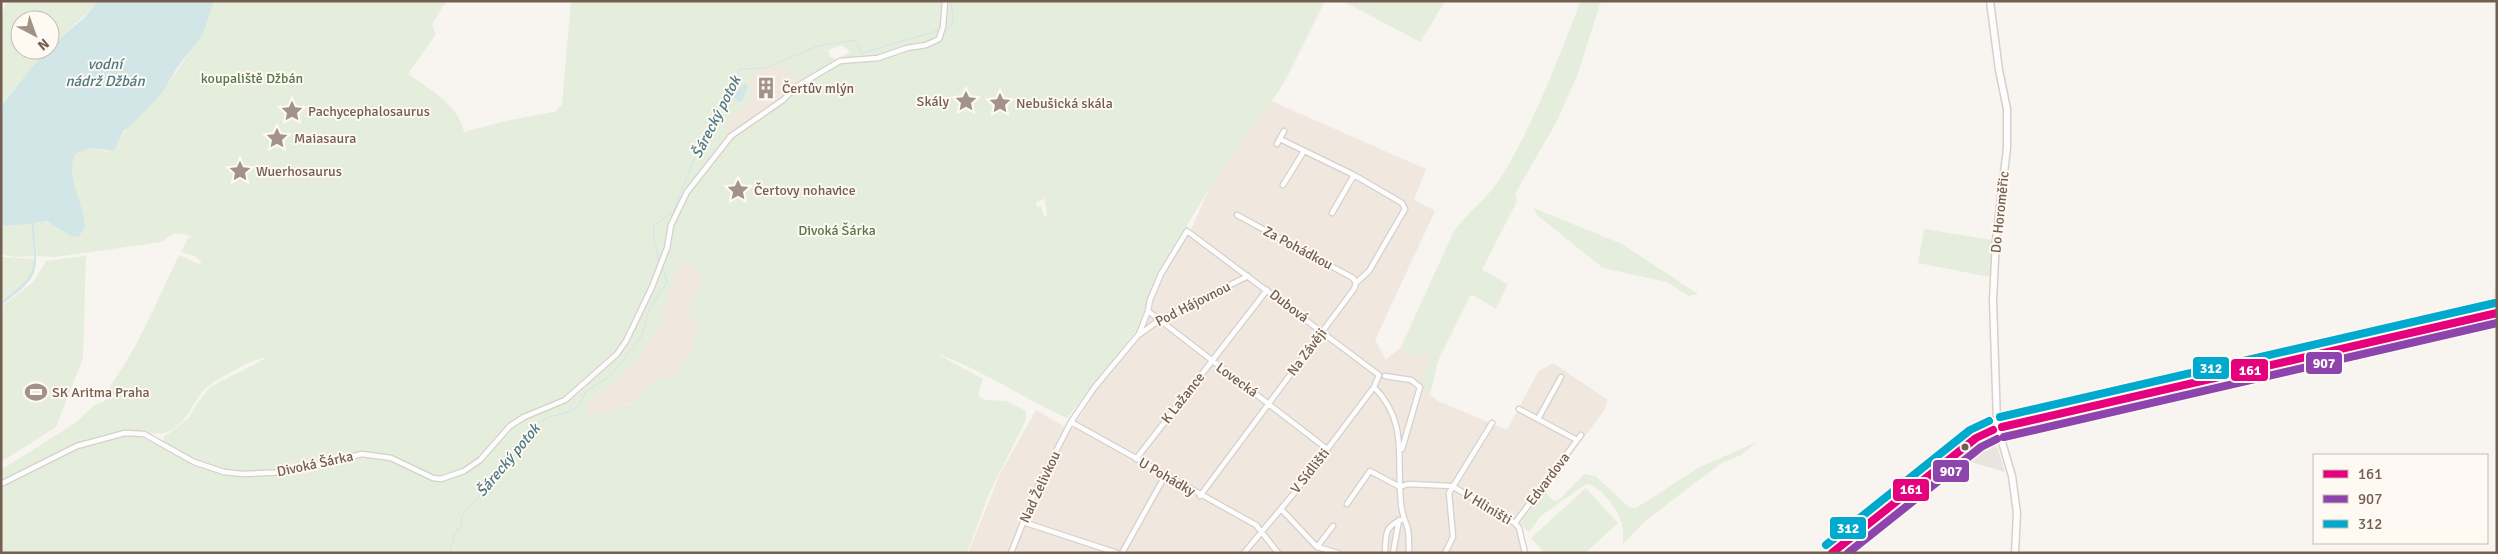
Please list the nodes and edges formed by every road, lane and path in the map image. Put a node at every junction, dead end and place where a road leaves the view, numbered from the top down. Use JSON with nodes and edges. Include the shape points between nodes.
{"nodes":[{"id":1,"x":945,"y":1,"type":"edge"},
{"id":2,"x":1990,"y":1,"type":"edge"},
{"id":3,"x":1284,"y":131,"type":"dead end"},
{"id":4,"x":1280,"y":139,"type":"junction"},
{"id":5,"x":1277,"y":144,"type":"dead end"},
{"id":6,"x":1304,"y":151,"type":"junction"},
{"id":7,"x":1354,"y":175,"type":"junction"},
{"id":8,"x":1283,"y":185,"type":"dead end"},
{"id":9,"x":1332,"y":213,"type":"dead end"},
{"id":10,"x":1237,"y":214,"type":"dead end"},
{"id":11,"x":1187,"y":231,"type":"joint"},
{"id":12,"x":1248,"y":276,"type":"junction"},
{"id":13,"x":1356,"y":283,"type":"junction"},
{"id":14,"x":1267,"y":290,"type":"junction"},
{"id":15,"x":1148,"y":311,"type":"junction"},
{"id":16,"x":2497,"y":313,"type":"edge"},
{"id":17,"x":1158,"y":321,"type":"junction"},
{"id":18,"x":1323,"y":332,"type":"junction"},
{"id":19,"x":1139,"y":334,"type":"junction"},
{"id":20,"x":1211,"y":361,"type":"junction"},
{"id":21,"x":1385,"y":376,"type":"dead end"},
{"id":22,"x":1561,"y":377,"type":"dead end"},
{"id":23,"x":1374,"y":386,"type":"junction"},
{"id":24,"x":1269,"y":403,"type":"junction"},
{"id":25,"x":1519,"y":409,"type":"dead end"},
{"id":26,"x":1538,"y":419,"type":"junction"},
{"id":27,"x":1071,"y":422,"type":"junction"},
{"id":28,"x":1492,"y":423,"type":"dead end"},
{"id":29,"x":1998,"y":428,"type":"junction"},
{"id":30,"x":1581,"y":435,"type":"dead end"},
{"id":31,"x":1577,"y":440,"type":"junction"},
{"id":32,"x":1327,"y":449,"type":"junction"},
{"id":33,"x":1401,"y":451,"type":"junction"},
{"id":34,"x":1136,"y":459,"type":"junction"},
{"id":35,"x":1166,"y":474,"type":"junction"},
{"id":36,"x":1,"y":484,"type":"edge"},
{"id":37,"x":1452,"y":486,"type":"junction"},
{"id":38,"x":1400,"y":487,"type":"junction"},
{"id":39,"x":1200,"y":496,"type":"junction"},
{"id":40,"x":1347,"y":504,"type":"dead end"},
{"id":41,"x":1281,"y":509,"type":"junction"},
{"id":42,"x":1401,"y":520,"type":"junction"},
{"id":43,"x":1023,"y":522,"type":"junction"},
{"id":44,"x":1515,"y":523,"type":"junction"},
{"id":45,"x":1333,"y":526,"type":"dead end"},
{"id":46,"x":1262,"y":532,"type":"junction"},
{"id":47,"x":1318,"y":547,"type":"junction"},
{"id":48,"x":1012,"y":553,"type":"edge"},
{"id":49,"x":1117,"y":553,"type":"edge"},
{"id":50,"x":1122,"y":553,"type":"edge"},
{"id":51,"x":1244,"y":553,"type":"edge"},
{"id":52,"x":1278,"y":553,"type":"edge"},
{"id":53,"x":1338,"y":553,"type":"edge"},
{"id":54,"x":1385,"y":553,"type":"edge"},
{"id":55,"x":1393,"y":553,"type":"edge"},
{"id":56,"x":1410,"y":553,"type":"edge"},
{"id":57,"x":1445,"y":553,"type":"edge"},
{"id":58,"x":1525,"y":553,"type":"edge"},
{"id":59,"x":1832,"y":553,"type":"edge"},
{"id":60,"x":2015,"y":553,"type":"edge"}],
"edges":[{"from":1,"to":36,"type":"street","name":"Divoká Šárka","via":[[939,39],[878,58],[840,61],[796,87],[783,100],[731,136],[687,192],[671,224],[661,264],[617,354],[565,400],[510,426],[480,460],[453,476],[433,478],[391,458],[362,454],[289,472],[224,472],[194,462],[144,434],[126,433],[77,446]]},
{"from":2,"to":29,"type":"street","name":"Do Horoměřic","via":[[2007,109],[2007,148],[1996,240],[1993,300]]},
{"from":3,"to":4,"type":"street"},
{"from":4,"to":5,"type":"street"},
{"from":4,"to":6,"type":"street"},
{"from":6,"to":7,"type":"street"},
{"from":6,"to":8,"type":"street"},
{"from":7,"to":9,"type":"street"},
{"from":7,"to":13,"type":"street","name":"Na Závěji","via":[[1402,203],[1405,209],[1369,271]]},
{"from":10,"to":13,"type":"street","name":"Za Pohádkou","via":[[1353,278]]},
{"from":11,"to":12,"type":"street","name":"Dubová"},
{"from":11,"to":15,"type":"street","name":"Pod Hájovnou","via":[[1161,274]]},
{"from":12,"to":14,"type":"street","name":"Dubová"},
{"from":12,"to":17,"type":"street","name":"Pod Hájovnou"},
{"from":13,"to":18,"type":"street","name":"Na Závěji"},
{"from":14,"to":18,"type":"street","name":"Dubová"},
{"from":14,"to":20,"type":"street","name":"K Lažance"},
{"from":15,"to":17,"type":"street","name":"Lovecká"},
{"from":15,"to":19,"type":"street","name":"Pod Hájovnou"},
{"from":16,"to":29,"type":"street"},
{"from":17,"to":19,"type":"street","name":"Pod Hájovnou"},
{"from":17,"to":20,"type":"street","name":"Lovecká"},
{"from":18,"to":23,"type":"street","name":"Dubová","via":[[1378,373]]},
{"from":18,"to":24,"type":"street","name":"Na Závěji"},
{"from":19,"to":27,"type":"street","name":"Pod Hájovnou","via":[[1094,388]]},
{"from":20,"to":24,"type":"street","name":"Lovecká"},
{"from":20,"to":34,"type":"street","name":"K Lažance"},
{"from":21,"to":33,"type":"street","via":[[1411,380],[1420,387]]},
{"from":22,"to":26,"type":"street"},
{"from":23,"to":32,"type":"street","name":"V Sídlišti"},
{"from":23,"to":33,"type":"street","via":[[1390,407]]},
{"from":24,"to":32,"type":"street","name":"Lovecká"},
{"from":24,"to":39,"type":"street","name":"Na Závěji"},
{"from":25,"to":26,"type":"street"},
{"from":26,"to":31,"type":"street"},
{"from":27,"to":34,"type":"street","name":"U Pohádky"},
{"from":27,"to":43,"type":"street","name":"Nad Želivkou"},
{"from":28,"to":37,"type":"street"},
{"from":29,"to":59,"type":"street","via":[[1976,438]]},
{"from":29,"to":60,"type":"street","name":"Do Horoměřic","via":[[2012,476],[2018,513]]},
{"from":30,"to":31,"type":"street","name":"Edvardova"},
{"from":31,"to":44,"type":"street","name":"Edvardova"},
{"from":32,"to":41,"type":"street","name":"V Sídlišti"},
{"from":33,"to":38,"type":"street"},
{"from":34,"to":35,"type":"street","name":"U Pohádky"},
{"from":35,"to":39,"type":"street","name":"U Pohádky"},
{"from":35,"to":50,"type":"street"},
{"from":37,"to":38,"type":"street","name":"V Hliništi","via":[[1408,484]]},
{"from":37,"to":44,"type":"street","name":"V Hliništi"},
{"from":37,"to":57,"type":"street","via":[[1449,493],[1453,537]]},
{"from":38,"to":40,"type":"street","via":[[1368,472]]},
{"from":38,"to":42,"type":"street"},
{"from":39,"to":46,"type":"street","name":"U Pohádky","via":[[1256,525]]},
{"from":41,"to":46,"type":"street","name":"V Sídlišti"},
{"from":41,"to":47,"type":"street"},
{"from":42,"to":54,"type":"street","via":[[1391,524],[1386,532]]},
{"from":42,"to":55,"type":"street"},
{"from":42,"to":56,"type":"street","via":[[1408,529]]},
{"from":43,"to":48,"type":"street","name":"Nad Želivkou"},
{"from":43,"to":49,"type":"street"},
{"from":44,"to":58,"type":"street","name":"V Hliništi"},
{"from":45,"to":47,"type":"street"},
{"from":46,"to":51,"type":"street","name":"V Sídlišti"},
{"from":46,"to":52,"type":"street","name":"U Pohádky"},
{"from":47,"to":53,"type":"street"}]}
